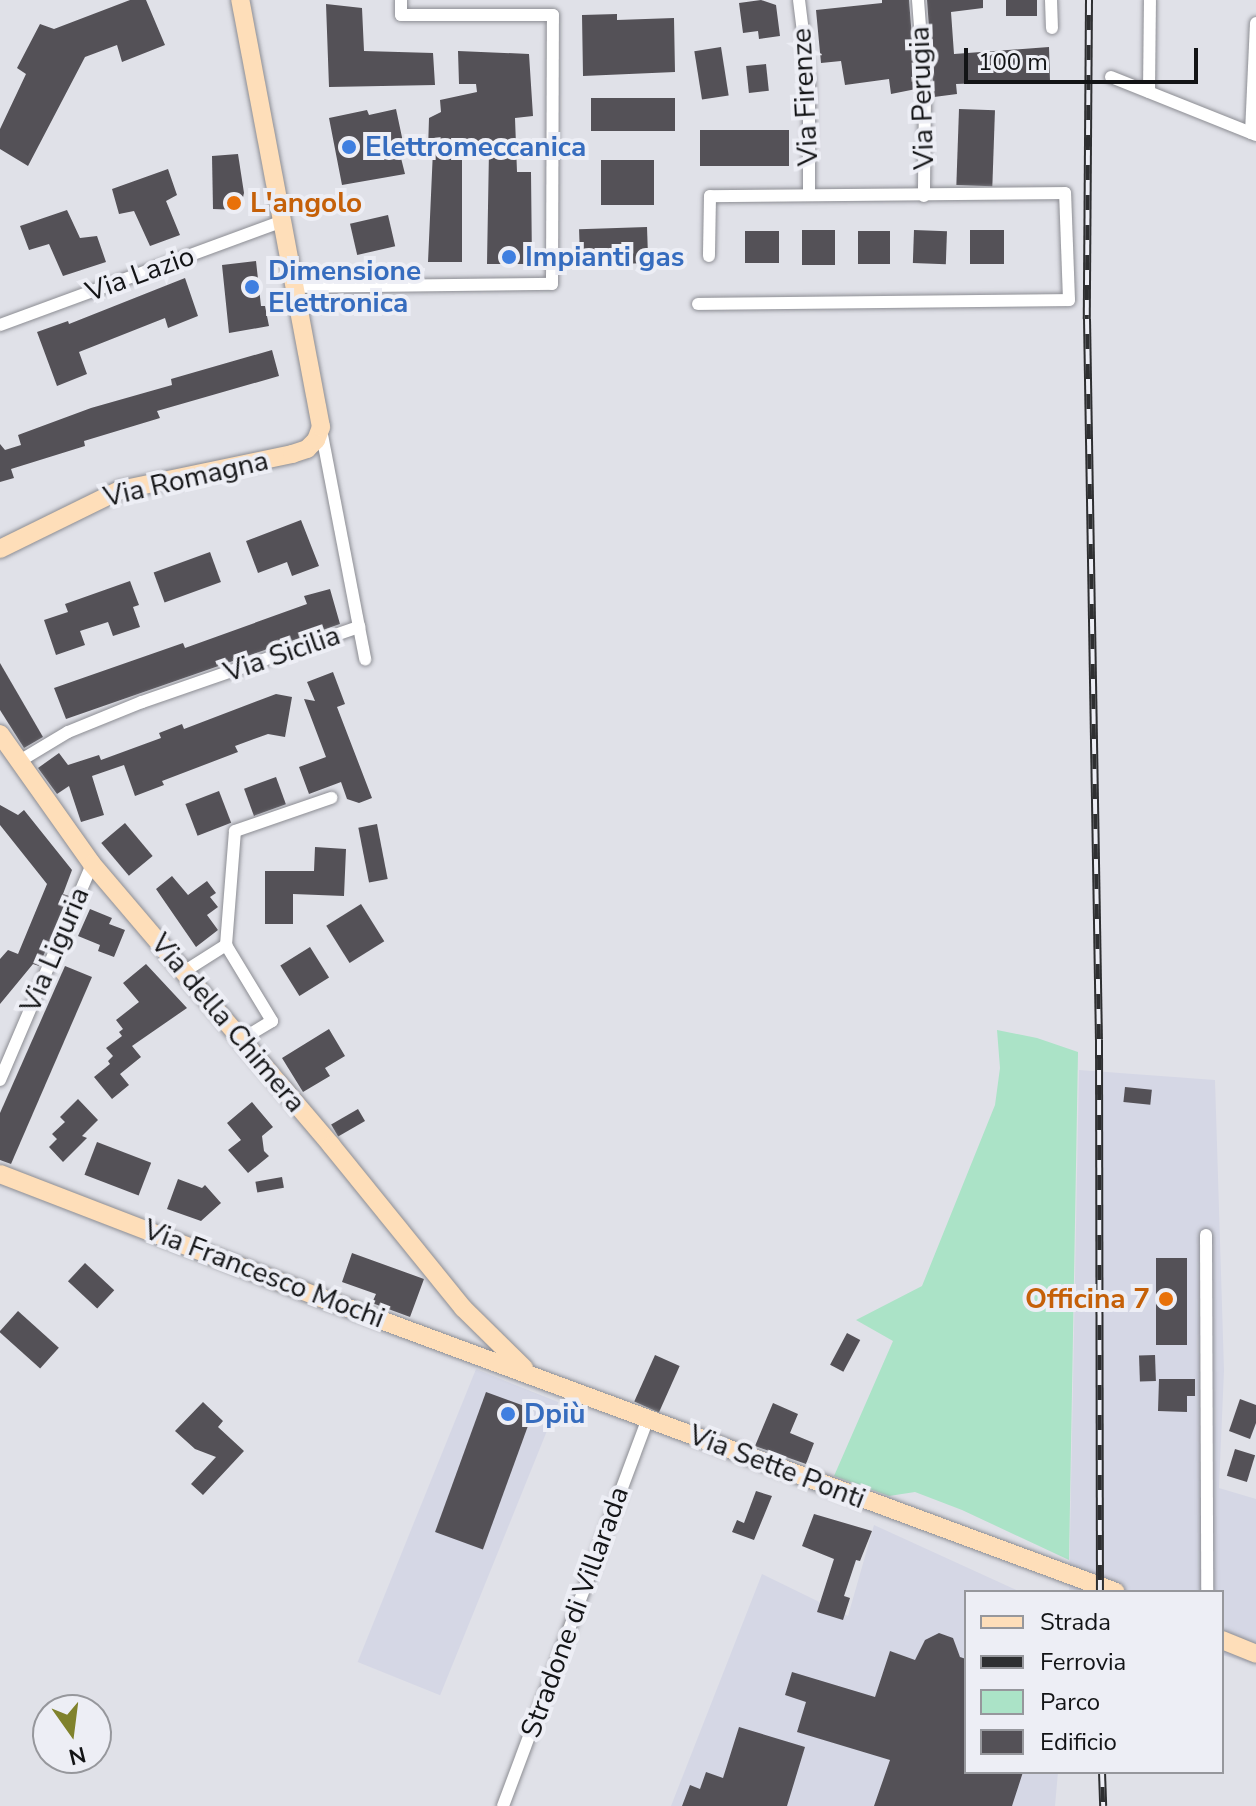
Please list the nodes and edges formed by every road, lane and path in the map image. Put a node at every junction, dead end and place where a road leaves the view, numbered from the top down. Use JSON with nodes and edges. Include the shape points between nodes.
{"nodes":[{"id":1,"x":240,"y":0,"type":"edge"},
{"id":2,"x":401,"y":0,"type":"edge"},
{"id":3,"x":799,"y":0,"type":"edge"},
{"id":4,"x":918,"y":0,"type":"edge"},
{"id":5,"x":1051,"y":0,"type":"edge"},
{"id":6,"x":1150,"y":0,"type":"edge"},
{"id":7,"x":1256,"y":23,"type":"edge"},
{"id":8,"x":1052,"y":28,"type":"dead end"},
{"id":9,"x":1111,"y":77,"type":"dead end"},
{"id":10,"x":1149,"y":92,"type":"junction"},
{"id":11,"x":1254,"y":134,"type":"edge"},
{"id":12,"x":809,"y":194,"type":"junction"},
{"id":13,"x":924,"y":196,"type":"junction"},
{"id":14,"x":280,"y":222,"type":"junction"},
{"id":15,"x":709,"y":256,"type":"dead end"},
{"id":16,"x":292,"y":287,"type":"junction"},
{"id":17,"x":698,"y":304,"type":"dead end"},
{"id":18,"x":0,"y":325,"type":"edge"},
{"id":19,"x":321,"y":427,"type":"junction"},
{"id":20,"x":0,"y":549,"type":"edge"},
{"id":21,"x":359,"y":627,"type":"junction"},
{"id":22,"x":365,"y":659,"type":"dead end"},
{"id":23,"x":0,"y":734,"type":"edge"},
{"id":24,"x":18,"y":762,"type":"junction"},
{"id":25,"x":331,"y":798,"type":"dead end"},
{"id":26,"x":92,"y":864,"type":"junction"},
{"id":27,"x":226,"y":945,"type":"junction"},
{"id":28,"x":185,"y":971,"type":"junction"},
{"id":29,"x":242,"y":1039,"type":"junction"},
{"id":30,"x":0,"y":1080,"type":"edge"},
{"id":31,"x":2,"y":1178,"type":"edge"},
{"id":32,"x":1206,"y":1235,"type":"dead end"},
{"id":33,"x":463,"y":1308,"type":"junction"},
{"id":34,"x":445,"y":1342,"type":"junction"},
{"id":35,"x":529,"y":1373,"type":"junction"},
{"id":36,"x":648,"y":1418,"type":"junction"},
{"id":37,"x":1025,"y":1561,"type":"junction"},
{"id":38,"x":1083,"y":1590,"type":"edge"},
{"id":39,"x":1110,"y":1590,"type":"edge"},
{"id":40,"x":1207,"y":1590,"type":"edge"},
{"id":41,"x":1224,"y":1641,"type":"edge"},
{"id":42,"x":1256,"y":1654,"type":"edge"},
{"id":43,"x":503,"y":1806,"type":"edge"}],
"edges":[{"from":1,"to":14,"type":"main road"},
{"from":2,"to":16,"type":"street","via":[[401,15],[553,15],[552,284]]},
{"from":3,"to":12,"type":"street","name":"Via Firenze","via":[[809,80]]},
{"from":4,"to":13,"type":"street","name":"Via Perugia","via":[[925,93]]},
{"from":5,"to":8,"type":"street"},
{"from":6,"to":10,"type":"street"},
{"from":7,"to":11,"type":"street"},
{"from":9,"to":10,"type":"street"},
{"from":10,"to":11,"type":"street"},
{"from":12,"to":13,"type":"street"},
{"from":12,"to":15,"type":"street","via":[[710,196]]},
{"from":13,"to":17,"type":"street","via":[[1065,193],[1069,300]]},
{"from":14,"to":16,"type":"main road"},
{"from":14,"to":18,"type":"street","name":"Via Lazio"},
{"from":16,"to":19,"type":"main road"},
{"from":19,"to":20,"type":"main road","name":"Via Romagna","via":[[307,449],[120,490]]},
{"from":19,"to":21,"type":"street","name":"Via Sicilia"},
{"from":21,"to":22,"type":"street"},
{"from":21,"to":24,"type":"street","name":"Via Sicilia","via":[[129,707],[58,737]]},
{"from":23,"to":24,"type":"main road","name":"Via della Chimera"},
{"from":24,"to":26,"type":"main road","name":"Via della Chimera"},
{"from":25,"to":27,"type":"street","via":[[235,831]]},
{"from":26,"to":28,"type":"main road","name":"Via della Chimera"},
{"from":26,"to":30,"type":"street","name":"Via Liguria"},
{"from":27,"to":28,"type":"street"},
{"from":27,"to":29,"type":"street","via":[[272,1021]]},
{"from":28,"to":29,"type":"main road","name":"Via della Chimera"},
{"from":29,"to":33,"type":"main road","name":"Via della Chimera"},
{"from":31,"to":34,"type":"main road","name":"Via Francesco Mochi"},
{"from":32,"to":40,"type":"street"},
{"from":33,"to":34,"type":"main road","via":[[460,1331]]},
{"from":33,"to":35,"type":"main road","name":"Via della Chimera"},
{"from":34,"to":35,"type":"main road","name":"Via Francesco Mochi"},
{"from":35,"to":36,"type":"main road","name":"Via Sette Ponti"},
{"from":36,"to":37,"type":"main road","name":"Via Sette Ponti"},
{"from":36,"to":43,"type":"street","name":"Stradone di Villarada"},
{"from":37,"to":38,"type":"main road","name":"Via Sette Ponti"},
{"from":37,"to":39,"type":"main road","name":"Via Sette Ponti"},
{"from":41,"to":42,"type":"main road"}]}
